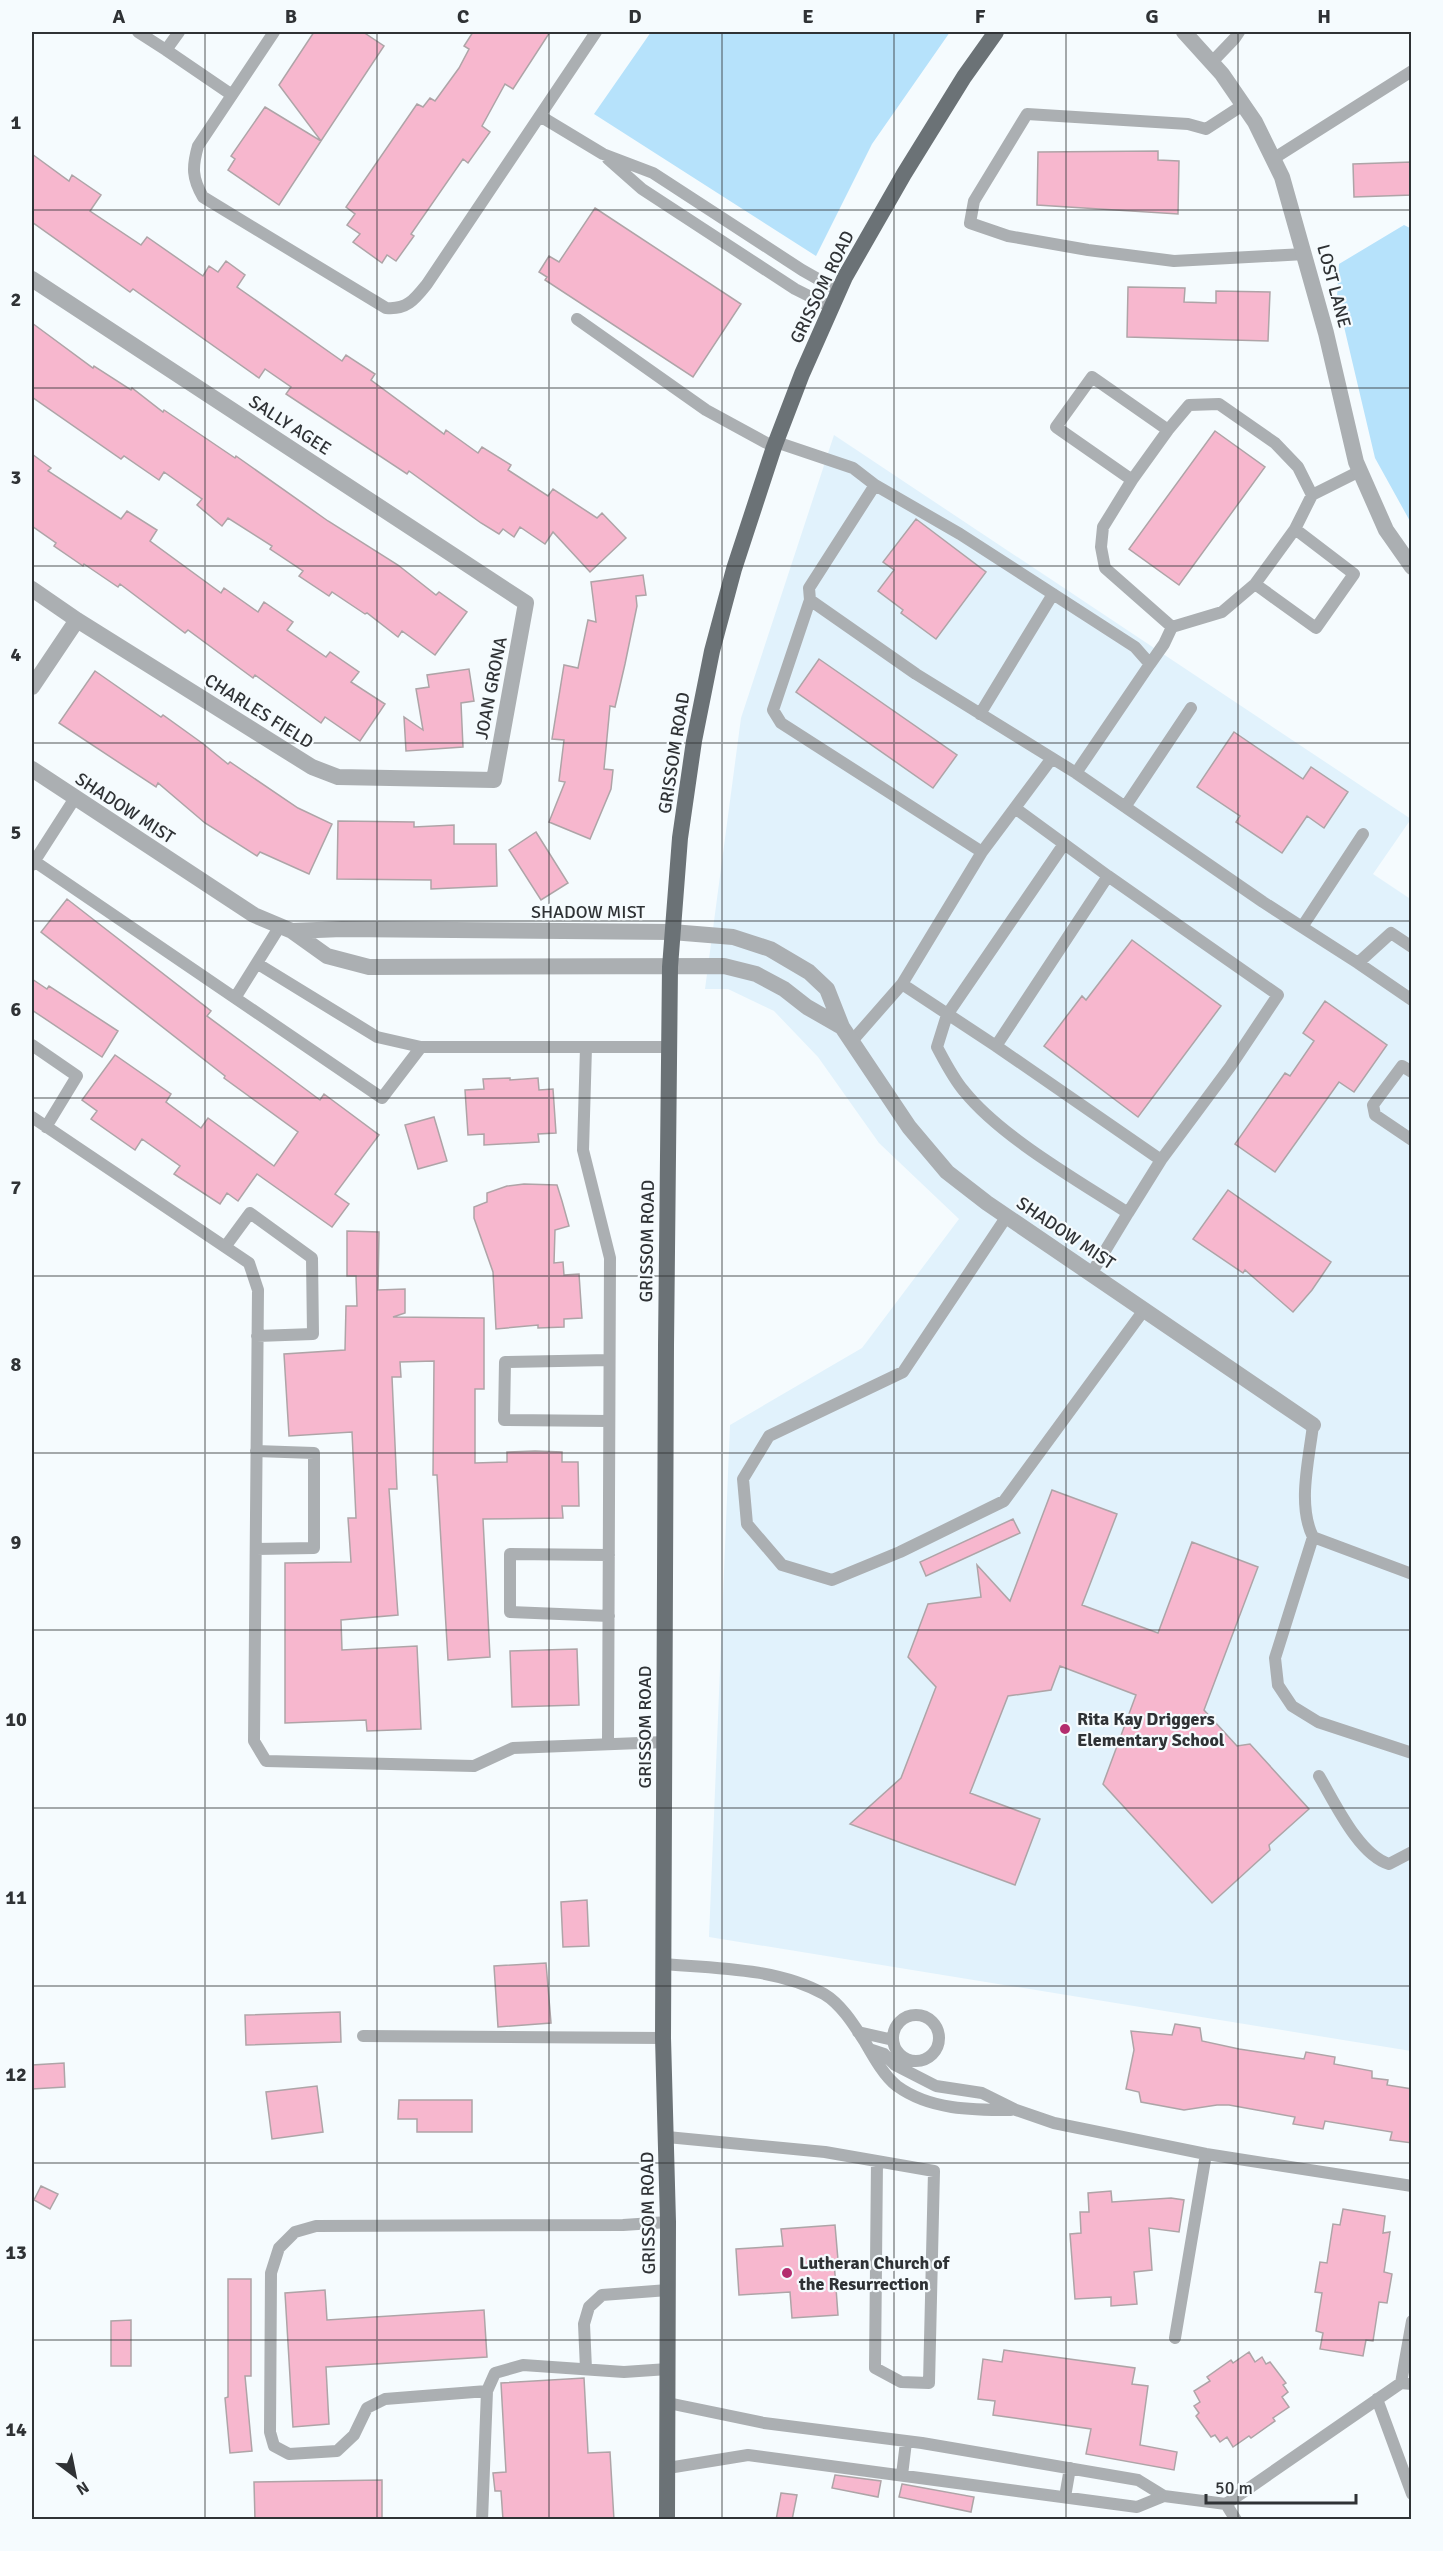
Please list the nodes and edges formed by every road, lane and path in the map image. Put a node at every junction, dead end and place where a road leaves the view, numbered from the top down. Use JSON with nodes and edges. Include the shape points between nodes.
{"nodes":[{"id":1,"x":138,"y":32,"type":"edge"},
{"id":2,"x":179,"y":32,"type":"edge"},
{"id":3,"x":274,"y":32,"type":"edge"},
{"id":4,"x":596,"y":32,"type":"edge"},
{"id":5,"x":996,"y":32,"type":"edge"},
{"id":6,"x":1184,"y":32,"type":"edge"},
{"id":7,"x":1239,"y":32,"type":"edge"},
{"id":8,"x":166,"y":50,"type":"junction"},
{"id":9,"x":1212,"y":62,"type":"junction"},
{"id":10,"x":1412,"y":71,"type":"edge"},
{"id":11,"x":232,"y":95,"type":"junction"},
{"id":12,"x":1244,"y":105,"type":"junction"},
{"id":13,"x":540,"y":116,"type":"junction"},
{"id":14,"x":603,"y":154,"type":"junction"},
{"id":15,"x":1273,"y":159,"type":"junction"},
{"id":16,"x":1305,"y":254,"type":"junction"},
{"id":17,"x":32,"y":279,"type":"edge"},
{"id":18,"x":839,"y":291,"type":"junction"},
{"id":19,"x":831,"y":307,"type":"junction"},
{"id":20,"x":577,"y":319,"type":"dead end"},
{"id":21,"x":1168,"y":430,"type":"junction"},
{"id":22,"x":775,"y":445,"type":"junction"},
{"id":23,"x":1360,"y":471,"type":"junction"},
{"id":24,"x":1132,"y":480,"type":"junction"},
{"id":25,"x":875,"y":485,"type":"junction"},
{"id":26,"x":1312,"y":495,"type":"junction"},
{"id":27,"x":1295,"y":529,"type":"junction"},
{"id":28,"x":1412,"y":567,"type":"edge"},
{"id":29,"x":1255,"y":584,"type":"junction"},
{"id":30,"x":32,"y":589,"type":"edge"},
{"id":31,"x":1053,"y":594,"type":"junction"},
{"id":32,"x":810,"y":600,"type":"junction"},
{"id":33,"x":526,"y":603,"type":"joint"},
{"id":34,"x":77,"y":620,"type":"junction"},
{"id":35,"x":1172,"y":627,"type":"junction"},
{"id":36,"x":1150,"y":664,"type":"junction"},
{"id":37,"x":32,"y":687,"type":"edge"},
{"id":38,"x":1191,"y":708,"type":"dead end"},
{"id":39,"x":980,"y":714,"type":"junction"},
{"id":40,"x":1052,"y":758,"type":"junction"},
{"id":41,"x":32,"y":769,"type":"edge"},
{"id":42,"x":1076,"y":773,"type":"junction"},
{"id":43,"x":494,"y":780,"type":"joint"},
{"id":44,"x":75,"y":798,"type":"junction"},
{"id":45,"x":1125,"y":807,"type":"junction"},
{"id":46,"x":1015,"y":808,"type":"junction"},
{"id":47,"x":1363,"y":834,"type":"dead end"},
{"id":48,"x":1064,"y":844,"type":"junction"},
{"id":49,"x":982,"y":852,"type":"junction"},
{"id":50,"x":35,"y":859,"type":"edge"},
{"id":51,"x":1108,"y":876,"type":"junction"},
{"id":52,"x":1302,"y":927,"type":"junction"},
{"id":53,"x":286,"y":929,"type":"junction"},
{"id":54,"x":672,"y":932,"type":"junction"},
{"id":55,"x":1412,"y":947,"type":"edge"},
{"id":56,"x":1358,"y":963,"type":"junction"},
{"id":57,"x":258,"y":964,"type":"junction"},
{"id":58,"x":670,"y":967,"type":"junction"},
{"id":59,"x":902,"y":984,"type":"junction"},
{"id":60,"x":236,"y":998,"type":"junction"},
{"id":61,"x":1412,"y":1000,"type":"edge"},
{"id":62,"x":947,"y":1015,"type":"junction"},
{"id":63,"x":847,"y":1034,"type":"junction"},
{"id":64,"x":32,"y":1045,"type":"edge"},
{"id":65,"x":996,"y":1046,"type":"junction"},
{"id":66,"x":422,"y":1047,"type":"junction"},
{"id":67,"x":586,"y":1047,"type":"junction"},
{"id":68,"x":669,"y":1047,"type":"junction"},
{"id":69,"x":1412,"y":1072,"type":"edge"},
{"id":70,"x":32,"y":1117,"type":"edge"},
{"id":71,"x":46,"y":1127,"type":"junction"},
{"id":72,"x":1412,"y":1140,"type":"edge"},
{"id":73,"x":1161,"y":1160,"type":"junction"},
{"id":74,"x":1128,"y":1213,"type":"junction"},
{"id":75,"x":1007,"y":1216,"type":"junction"},
{"id":76,"x":225,"y":1247,"type":"junction"},
{"id":77,"x":1091,"y":1274,"type":"junction"},
{"id":78,"x":1144,"y":1310,"type":"junction"},
{"id":79,"x":257,"y":1336,"type":"junction"},
{"id":80,"x":609,"y":1360,"type":"junction"},
{"id":81,"x":609,"y":1421,"type":"junction"},
{"id":82,"x":1313,"y":1425,"type":"joint"},
{"id":83,"x":256,"y":1451,"type":"junction"},
{"id":84,"x":1313,"y":1537,"type":"junction"},
{"id":85,"x":256,"y":1549,"type":"junction"},
{"id":86,"x":609,"y":1555,"type":"junction"},
{"id":87,"x":1412,"y":1574,"type":"edge"},
{"id":88,"x":609,"y":1616,"type":"junction"},
{"id":89,"x":665,"y":1742,"type":"junction"},
{"id":90,"x":608,"y":1744,"type":"junction"},
{"id":91,"x":1412,"y":1753,"type":"edge"},
{"id":92,"x":1319,"y":1776,"type":"dead end"},
{"id":93,"x":1412,"y":1852,"type":"edge"},
{"id":94,"x":663,"y":1964,"type":"junction"},
{"id":95,"x":858,"y":2032,"type":"junction"},
{"id":96,"x":363,"y":2036,"type":"dead end"},
{"id":97,"x":663,"y":2038,"type":"junction"},
{"id":98,"x":893,"y":2040,"type":"dead end"},
{"id":99,"x":869,"y":2049,"type":"junction"},
{"id":100,"x":1016,"y":2110,"type":"junction"},
{"id":101,"x":667,"y":2137,"type":"junction"},
{"id":102,"x":1206,"y":2154,"type":"junction"},
{"id":103,"x":877,"y":2161,"type":"junction"},
{"id":104,"x":1412,"y":2186,"type":"edge"},
{"id":105,"x":668,"y":2222,"type":"junction"},
{"id":106,"x":668,"y":2290,"type":"junction"},
{"id":107,"x":1412,"y":2321,"type":"edge"},
{"id":108,"x":1175,"y":2338,"type":"dead end"},
{"id":109,"x":586,"y":2369,"type":"junction"},
{"id":110,"x":668,"y":2369,"type":"junction"},
{"id":111,"x":1406,"y":2383,"type":"edge"},
{"id":112,"x":487,"y":2391,"type":"junction"},
{"id":113,"x":1377,"y":2399,"type":"junction"},
{"id":114,"x":668,"y":2403,"type":"junction"},
{"id":115,"x":906,"y":2442,"type":"junction"},
{"id":116,"x":668,"y":2468,"type":"junction"},
{"id":117,"x":1070,"y":2468,"type":"junction"},
{"id":118,"x":902,"y":2475,"type":"junction"},
{"id":119,"x":1412,"y":2494,"type":"edge"},
{"id":120,"x":1164,"y":2496,"type":"junction"},
{"id":121,"x":1065,"y":2497,"type":"junction"},
{"id":122,"x":1226,"y":2504,"type":"junction"},
{"id":123,"x":482,"y":2520,"type":"edge"},
{"id":124,"x":667,"y":2520,"type":"edge"},
{"id":125,"x":1236,"y":2520,"type":"edge"}],
"edges":[{"from":1,"to":8,"type":"lane"},
{"from":2,"to":8,"type":"lane"},
{"from":3,"to":11,"type":"lane"},
{"from":4,"to":13,"type":"lane"},
{"from":5,"to":18,"type":"main road","name":"GRISSOM ROAD","via":[[904,174]]},
{"from":6,"to":9,"type":"street","name":"LOST LANE"},
{"from":7,"to":9,"type":"lane"},
{"from":8,"to":11,"type":"lane"},
{"from":9,"to":12,"type":"street","name":"LOST LANE"},
{"from":10,"to":15,"type":"lane"},
{"from":11,"to":13,"type":"lane","via":[[198,146],[192,168],[194,183],[203,197],[386,308],[399,309],[413,301],[427,284]]},
{"from":12,"to":15,"type":"street","name":"LOST LANE"},
{"from":12,"to":16,"type":"lane","via":[[1206,129],[1188,124],[1027,114],[974,201],[970,223],[1008,236],[1174,261]]},
{"from":13,"to":14,"type":"lane"},
{"from":14,"to":18,"type":"lane","via":[[653,173]]},
{"from":14,"to":19,"type":"lane","via":[[642,189],[795,289]]},
{"from":15,"to":16,"type":"street","name":"LOST LANE"},
{"from":16,"to":23,"type":"street","name":"LOST LANE"},
{"from":17,"to":33,"type":"street","name":"SALLY AGEE"},
{"from":18,"to":19,"type":"main road","name":"GRISSOM ROAD"},
{"from":19,"to":22,"type":"main road","name":"GRISSOM ROAD"},
{"from":20,"to":22,"type":"lane","via":[[706,410]]},
{"from":21,"to":24,"type":"lane"},
{"from":21,"to":24,"type":"lane","via":[[1092,377],[1056,427]]},
{"from":21,"to":26,"type":"lane","via":[[1189,405],[1219,404],[1275,443],[1298,467]]},
{"from":22,"to":25,"type":"lane","via":[[853,468]]},
{"from":22,"to":54,"type":"main road","name":"GRISSOM ROAD","via":[[712,651],[694,741]]},
{"from":23,"to":26,"type":"lane"},
{"from":23,"to":28,"type":"street","name":"LOST LANE","via":[[1386,530]]},
{"from":24,"to":35,"type":"lane","via":[[1103,526],[1105,568]]},
{"from":25,"to":31,"type":"lane"},
{"from":25,"to":32,"type":"lane","via":[[809,588]]},
{"from":26,"to":27,"type":"lane"},
{"from":27,"to":29,"type":"lane"},
{"from":27,"to":29,"type":"lane","via":[[1354,574],[1317,628]]},
{"from":29,"to":35,"type":"lane","via":[[1221,612]]},
{"from":30,"to":34,"type":"street","name":"CHARLES FIELD"},
{"from":31,"to":36,"type":"lane","via":[[1134,647]]},
{"from":31,"to":39,"type":"lane"},
{"from":32,"to":39,"type":"lane"},
{"from":32,"to":49,"type":"lane","via":[[773,710],[781,723]]},
{"from":33,"to":43,"type":"street","name":"JOAN GRONA"},
{"from":34,"to":37,"type":"street"},
{"from":34,"to":43,"type":"street","name":"CHARLES FIELD","via":[[312,767],[338,777]]},
{"from":35,"to":36,"type":"lane"},
{"from":36,"to":42,"type":"lane"},
{"from":38,"to":45,"type":"lane"},
{"from":39,"to":40,"type":"lane"},
{"from":40,"to":42,"type":"lane"},
{"from":40,"to":46,"type":"lane"},
{"from":41,"to":44,"type":"street","name":"SHADOW MIST"},
{"from":42,"to":45,"type":"lane"},
{"from":44,"to":50,"type":"lane"},
{"from":44,"to":53,"type":"street","name":"SHADOW MIST","via":[[254,915]]},
{"from":45,"to":52,"type":"lane"},
{"from":46,"to":48,"type":"lane"},
{"from":46,"to":49,"type":"lane"},
{"from":47,"to":52,"type":"lane"},
{"from":48,"to":51,"type":"lane"},
{"from":48,"to":62,"type":"lane"},
{"from":49,"to":59,"type":"lane"},
{"from":50,"to":60,"type":"lane"},
{"from":51,"to":65,"type":"lane"},
{"from":51,"to":73,"type":"lane","via":[[1278,995]]},
{"from":52,"to":56,"type":"lane"},
{"from":53,"to":54,"type":"street","name":"SHADOW MIST"},
{"from":53,"to":57,"type":"lane"},
{"from":53,"to":58,"type":"street","name":"SHADOW MIST","via":[[327,956],[369,967]]},
{"from":54,"to":58,"type":"main road","name":"GRISSOM ROAD"},
{"from":54,"to":63,"type":"street","name":"SHADOW MIST","via":[[733,937],[770,949],[809,972],[827,989]]},
{"from":55,"to":56,"type":"lane","via":[[1390,933]]},
{"from":56,"to":61,"type":"lane"},
{"from":57,"to":60,"type":"lane"},
{"from":57,"to":66,"type":"lane","via":[[377,1037]]},
{"from":58,"to":63,"type":"street","name":"SHADOW MIST","via":[[724,966],[756,974]]},
{"from":58,"to":68,"type":"main road","name":"GRISSOM ROAD"},
{"from":59,"to":62,"type":"lane"},
{"from":59,"to":63,"type":"lane"},
{"from":60,"to":66,"type":"lane","via":[[382,1098]]},
{"from":62,"to":65,"type":"lane"},
{"from":62,"to":74,"type":"lane","via":[[937,1047],[963,1091],[998,1124]]},
{"from":63,"to":75,"type":"street","name":"SHADOW MIST","via":[[909,1127],[948,1172]]},
{"from":64,"to":71,"type":"lane","via":[[77,1076]]},
{"from":65,"to":73,"type":"lane"},
{"from":66,"to":67,"type":"lane"},
{"from":67,"to":68,"type":"lane"},
{"from":67,"to":80,"type":"lane","via":[[583,1150],[610,1258]]},
{"from":68,"to":89,"type":"main road","name":"GRISSOM ROAD"},
{"from":69,"to":72,"type":"lane","via":[[1402,1066],[1373,1105],[1375,1115]]},
{"from":70,"to":71,"type":"lane"},
{"from":71,"to":76,"type":"lane"},
{"from":73,"to":74,"type":"lane"},
{"from":74,"to":77,"type":"lane"},
{"from":75,"to":77,"type":"street","name":"SHADOW MIST"},
{"from":75,"to":78,"type":"lane","via":[[903,1372],[770,1436],[743,1479],[747,1524],[782,1565],[832,1580],[1004,1501]]},
{"from":76,"to":79,"type":"lane","via":[[249,1263],[258,1290]]},
{"from":76,"to":79,"type":"lane","via":[[250,1213],[312,1258],[313,1334]]},
{"from":77,"to":78,"type":"street","name":"SHADOW MIST"},
{"from":78,"to":82,"type":"street","name":"SHADOW MIST"},
{"from":79,"to":83,"type":"lane"},
{"from":80,"to":81,"type":"lane"},
{"from":80,"to":81,"type":"lane","via":[[505,1362],[504,1420]]},
{"from":81,"to":86,"type":"lane"},
{"from":82,"to":84,"type":"lane","via":[[1305,1487],[1308,1526]]},
{"from":83,"to":85,"type":"lane"},
{"from":83,"to":85,"type":"lane","via":[[314,1453],[314,1548]]},
{"from":84,"to":87,"type":"lane"},
{"from":84,"to":91,"type":"lane","via":[[1275,1658],[1278,1686],[1292,1706],[1318,1722]]},
{"from":85,"to":90,"type":"lane","via":[[254,1741],[266,1761],[474,1766],[513,1748]]},
{"from":86,"to":88,"type":"lane"},
{"from":86,"to":88,"type":"lane","via":[[510,1554],[510,1612]]},
{"from":88,"to":90,"type":"lane"},
{"from":89,"to":90,"type":"lane"},
{"from":89,"to":94,"type":"main road","name":"GRISSOM ROAD"},
{"from":92,"to":93,"type":"lane","via":[[1351,1830],[1380,1861],[1389,1864]]},
{"from":94,"to":95,"type":"lane","via":[[792,1979],[826,1995]]},
{"from":94,"to":97,"type":"main road","name":"GRISSOM ROAD"},
{"from":95,"to":98,"type":"lane"},
{"from":95,"to":99,"type":"lane"},
{"from":96,"to":97,"type":"lane"},
{"from":97,"to":101,"type":"main road","name":"GRISSOM ROAD"},
{"from":99,"to":100,"type":"lane","via":[[936,2085],[982,2093]]},
{"from":99,"to":100,"type":"lane","via":[[896,2085],[921,2100],[965,2110]]},
{"from":100,"to":102,"type":"lane","via":[[1054,2123]]},
{"from":101,"to":103,"type":"lane","via":[[825,2152]]},
{"from":101,"to":105,"type":"main road","name":"GRISSOM ROAD"},
{"from":102,"to":104,"type":"lane"},
{"from":102,"to":108,"type":"lane"},
{"from":103,"to":103,"type":"lane","via":[[934,2171],[929,2383],[901,2382],[875,2368]]},
{"from":105,"to":106,"type":"main road","name":"GRISSOM ROAD"},
{"from":105,"to":112,"type":"lane","via":[[315,2226],[295,2232],[279,2248],[271,2273],[270,2432],[274,2446],[288,2454],[337,2451],[354,2435],[367,2408],[385,2399]]},
{"from":106,"to":109,"type":"lane","via":[[602,2295],[589,2307],[584,2324]]},
{"from":106,"to":110,"type":"main road","name":"GRISSOM ROAD"},
{"from":107,"to":111,"type":"lane"},
{"from":109,"to":110,"type":"lane"},
{"from":109,"to":112,"type":"lane","via":[[510,2367],[495,2373]]},
{"from":110,"to":114,"type":"main road","name":"GRISSOM ROAD"},
{"from":111,"to":113,"type":"lane"},
{"from":112,"to":123,"type":"lane"},
{"from":113,"to":119,"type":"lane"},
{"from":113,"to":122,"type":"lane"},
{"from":114,"to":115,"type":"lane","via":[[764,2423]]},
{"from":114,"to":116,"type":"main road","name":"GRISSOM ROAD"},
{"from":115,"to":117,"type":"lane"},
{"from":115,"to":118,"type":"lane"},
{"from":116,"to":118,"type":"lane","via":[[748,2455]]},
{"from":116,"to":124,"type":"main road","name":"GRISSOM ROAD"},
{"from":117,"to":120,"type":"lane","via":[[1138,2480]]},
{"from":117,"to":121,"type":"lane"},
{"from":118,"to":121,"type":"lane"},
{"from":120,"to":121,"type":"lane","via":[[1137,2507]]},
{"from":120,"to":122,"type":"lane"},
{"from":122,"to":125,"type":"lane"}]}
